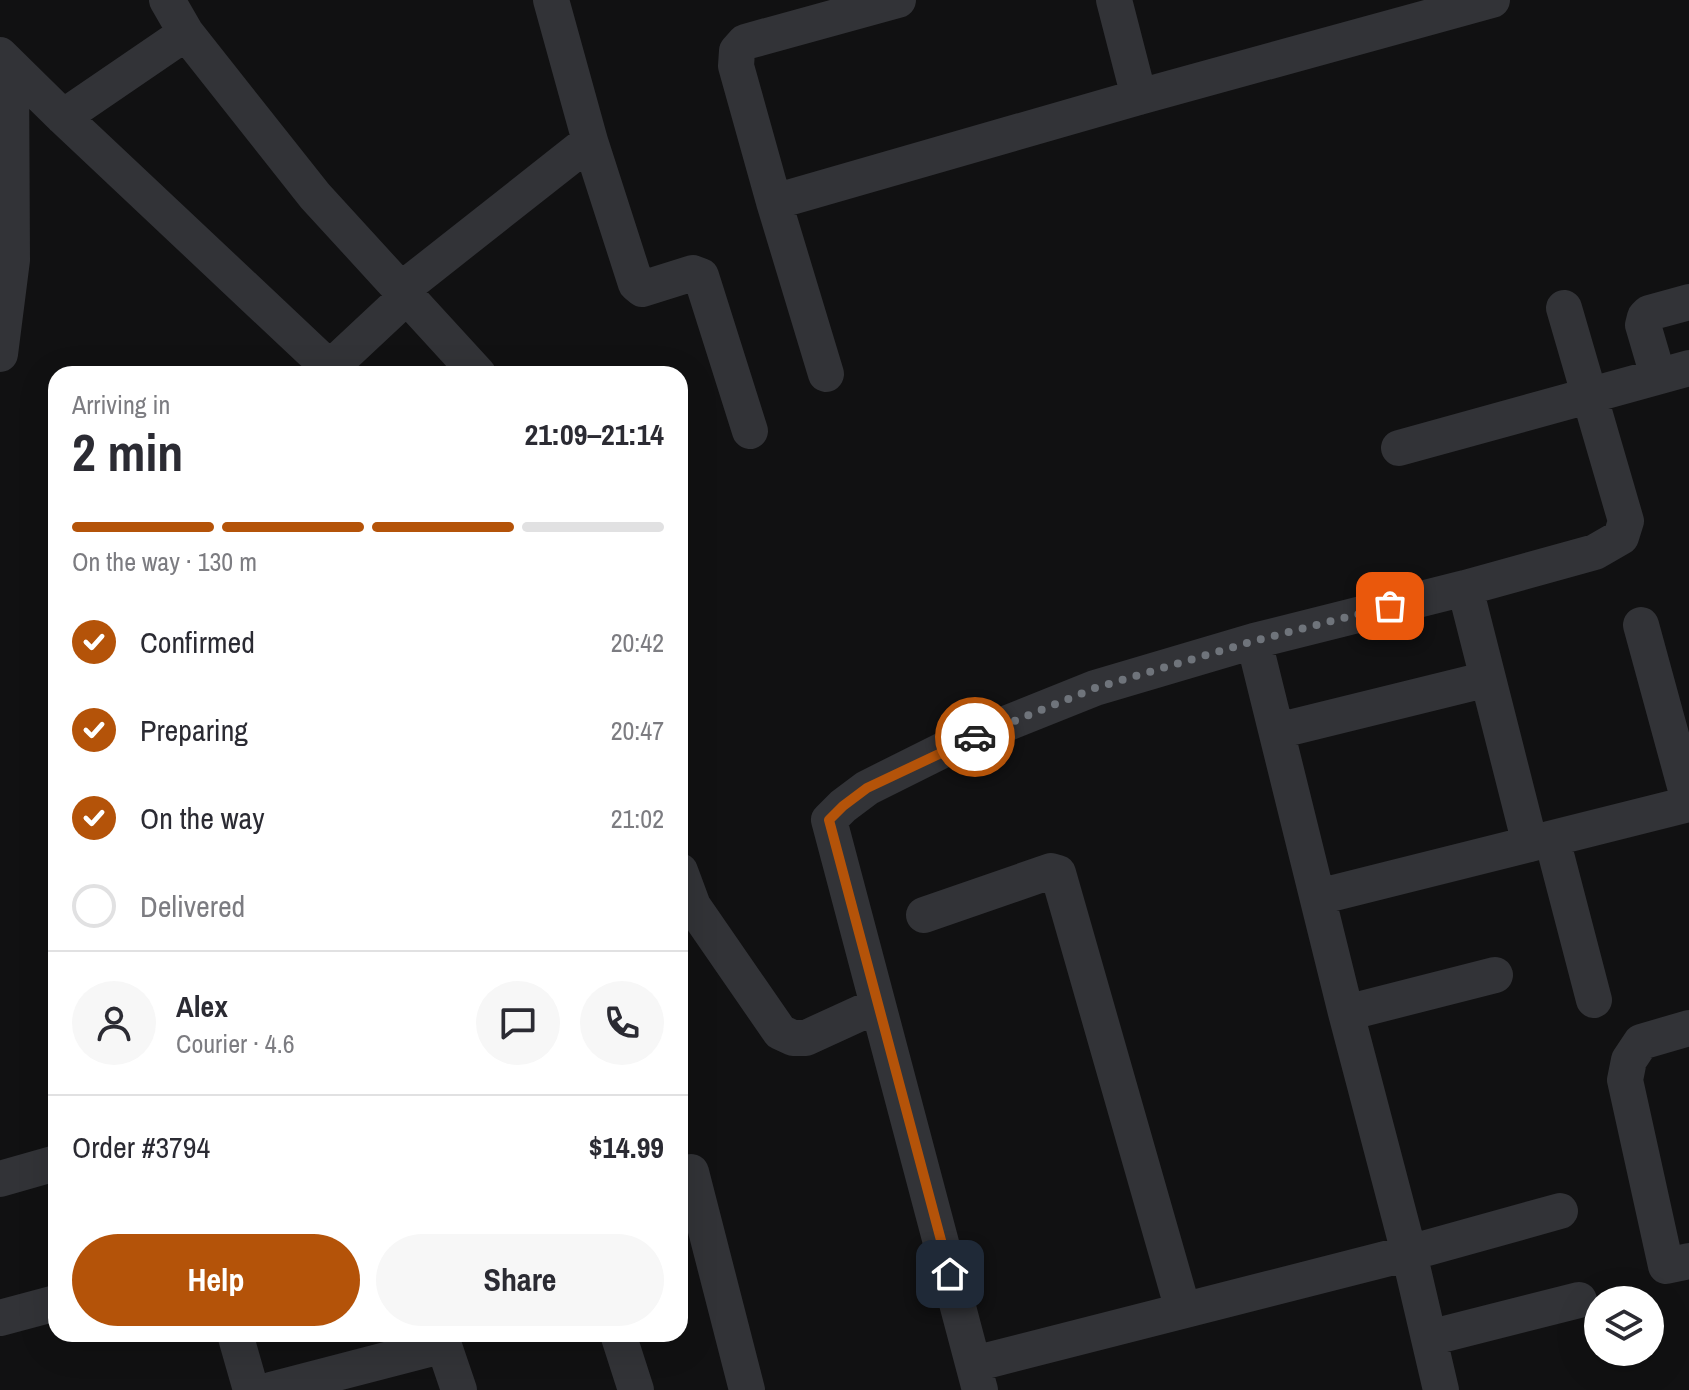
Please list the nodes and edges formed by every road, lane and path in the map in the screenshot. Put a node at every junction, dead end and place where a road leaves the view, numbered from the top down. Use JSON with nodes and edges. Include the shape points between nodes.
{"nodes":[{"id":1,"x":167,"y":0,"type":"edge"},
{"id":2,"x":551,"y":0,"type":"edge"},
{"id":3,"x":898,"y":0,"type":"edge"},
{"id":4,"x":1114,"y":0,"type":"edge"},
{"id":5,"x":1492,"y":0,"type":"edge"},
{"id":6,"x":186,"y":33,"type":"junction"},
{"id":7,"x":6,"y":61,"type":"edge"},
{"id":8,"x":1139,"y":97,"type":"junction"},
{"id":9,"x":63,"y":117,"type":"junction"},
{"id":10,"x":590,"y":141,"type":"junction"},
{"id":11,"x":774,"y":202,"type":"junction"},
{"id":12,"x":404,"y":293,"type":"junction"},
{"id":13,"x":1689,"y":302,"type":"edge"},
{"id":14,"x":1564,"y":308,"type":"dead end"},
{"id":15,"x":0,"y":354,"type":"edge"},
{"id":16,"x":328,"y":366,"type":"edge"},
{"id":17,"x":338,"y":366,"type":"edge"},
{"id":18,"x":471,"y":366,"type":"edge"},
{"id":19,"x":1674,"y":372,"type":"edge"},
{"id":20,"x":826,"y":374,"type":"dead end"},
{"id":21,"x":1589,"y":396,"type":"junction"},
{"id":22,"x":750,"y":431,"type":"dead end"},
{"id":23,"x":1399,"y":448,"type":"dead end"},
{"id":24,"x":1465,"y":588,"type":"junction"},
{"id":25,"x":1641,"y":625,"type":"dead end"},
{"id":26,"x":1254,"y":641,"type":"junction"},
{"id":27,"x":1488,"y":679,"type":"junction"},
{"id":28,"x":1277,"y":731,"type":"junction"},
{"id":29,"x":1689,"y":803,"type":"edge"},
{"id":30,"x":1541,"y":842,"type":"junction"},
{"id":31,"x":1318,"y":897,"type":"junction"},
{"id":32,"x":688,"y":910,"type":"edge"},
{"id":33,"x":924,"y":915,"type":"dead end"},
{"id":34,"x":1495,"y":975,"type":"dead end"},
{"id":35,"x":1594,"y":1000,"type":"dead end"},
{"id":36,"x":878,"y":1005,"type":"junction"},
{"id":37,"x":1346,"y":1013,"type":"junction"},
{"id":38,"x":1689,"y":1028,"type":"edge"},
{"id":39,"x":48,"y":1165,"type":"edge"},
{"id":40,"x":691,"y":1172,"type":"dead end"},
{"id":41,"x":0,"y":1179,"type":"edge"},
{"id":42,"x":1560,"y":1211,"type":"dead end"},
{"id":43,"x":1409,"y":1253,"type":"junction"},
{"id":44,"x":1689,"y":1261,"type":"edge"},
{"id":45,"x":1579,"y":1300,"type":"dead end"},
{"id":46,"x":48,"y":1305,"type":"edge"},
{"id":47,"x":1183,"y":1310,"type":"junction"},
{"id":48,"x":0,"y":1318,"type":"edge"},
{"id":49,"x":1429,"y":1338,"type":"junction"},
{"id":50,"x":237,"y":1342,"type":"edge"},
{"id":51,"x":432,"y":1342,"type":"edge"},
{"id":52,"x":443,"y":1342,"type":"edge"},
{"id":53,"x":621,"y":1342,"type":"edge"},
{"id":54,"x":977,"y":1377,"type":"edge"},
{"id":55,"x":251,"y":1390,"type":"edge"},
{"id":56,"x":271,"y":1390,"type":"edge"},
{"id":57,"x":459,"y":1390,"type":"edge"},
{"id":58,"x":636,"y":1390,"type":"edge"},
{"id":59,"x":747,"y":1390,"type":"edge"},
{"id":60,"x":1441,"y":1390,"type":"edge"}],
"edges":[{"from":1,"to":6,"type":"street"},
{"from":2,"to":10,"type":"street"},
{"from":3,"to":11,"type":"street","via":[[745,42],[737,51],[736,66]]},
{"from":4,"to":8,"type":"street"},
{"from":5,"to":8,"type":"street"},
{"from":6,"to":9,"type":"street"},
{"from":6,"to":12,"type":"street","via":[[315,196]]},
{"from":7,"to":9,"type":"street"},
{"from":7,"to":15,"type":"street","via":[[12,260]]},
{"from":8,"to":11,"type":"street"},
{"from":9,"to":16,"type":"street"},
{"from":10,"to":12,"type":"street"},
{"from":10,"to":22,"type":"street","via":[[638,287],[693,273],[701,276]]},
{"from":11,"to":20,"type":"street"},
{"from":12,"to":17,"type":"street"},
{"from":12,"to":18,"type":"street"},
{"from":13,"to":19,"type":"street","via":[[1649,313],[1643,325]]},
{"from":14,"to":21,"type":"street"},
{"from":19,"to":21,"type":"street"},
{"from":21,"to":23,"type":"street"},
{"from":21,"to":24,"type":"street","via":[[1626,521],[1621,537],[1595,552]]},
{"from":24,"to":26,"type":"street"},
{"from":24,"to":27,"type":"street"},
{"from":25,"to":29,"type":"street"},
{"from":26,"to":28,"type":"street"},
{"from":26,"to":36,"type":"street","via":[[1095,688],[955,744],[867,788],[843,806],[829,820]]},
{"from":27,"to":28,"type":"street"},
{"from":27,"to":30,"type":"street"},
{"from":28,"to":31,"type":"street"},
{"from":29,"to":30,"type":"street"},
{"from":30,"to":31,"type":"street"},
{"from":30,"to":35,"type":"street"},
{"from":31,"to":37,"type":"street"},
{"from":32,"to":36,"type":"street","via":[[780,1032],[806,1038]]},
{"from":33,"to":47,"type":"street","via":[[1051,871],[1058,873]]},
{"from":34,"to":37,"type":"street"},
{"from":36,"to":54,"type":"street"},
{"from":37,"to":43,"type":"street"},
{"from":38,"to":44,"type":"street","via":[[1641,1042],[1629,1060],[1625,1080],[1666,1266]]},
{"from":39,"to":41,"type":"street"},
{"from":40,"to":59,"type":"street"},
{"from":42,"to":43,"type":"street"},
{"from":43,"to":47,"type":"street"},
{"from":43,"to":49,"type":"street"},
{"from":45,"to":49,"type":"street"},
{"from":46,"to":48,"type":"street"},
{"from":47,"to":54,"type":"street"},
{"from":49,"to":60,"type":"street"},
{"from":50,"to":55,"type":"street"},
{"from":51,"to":56,"type":"street"},
{"from":52,"to":57,"type":"street"},
{"from":53,"to":58,"type":"street"}]}
